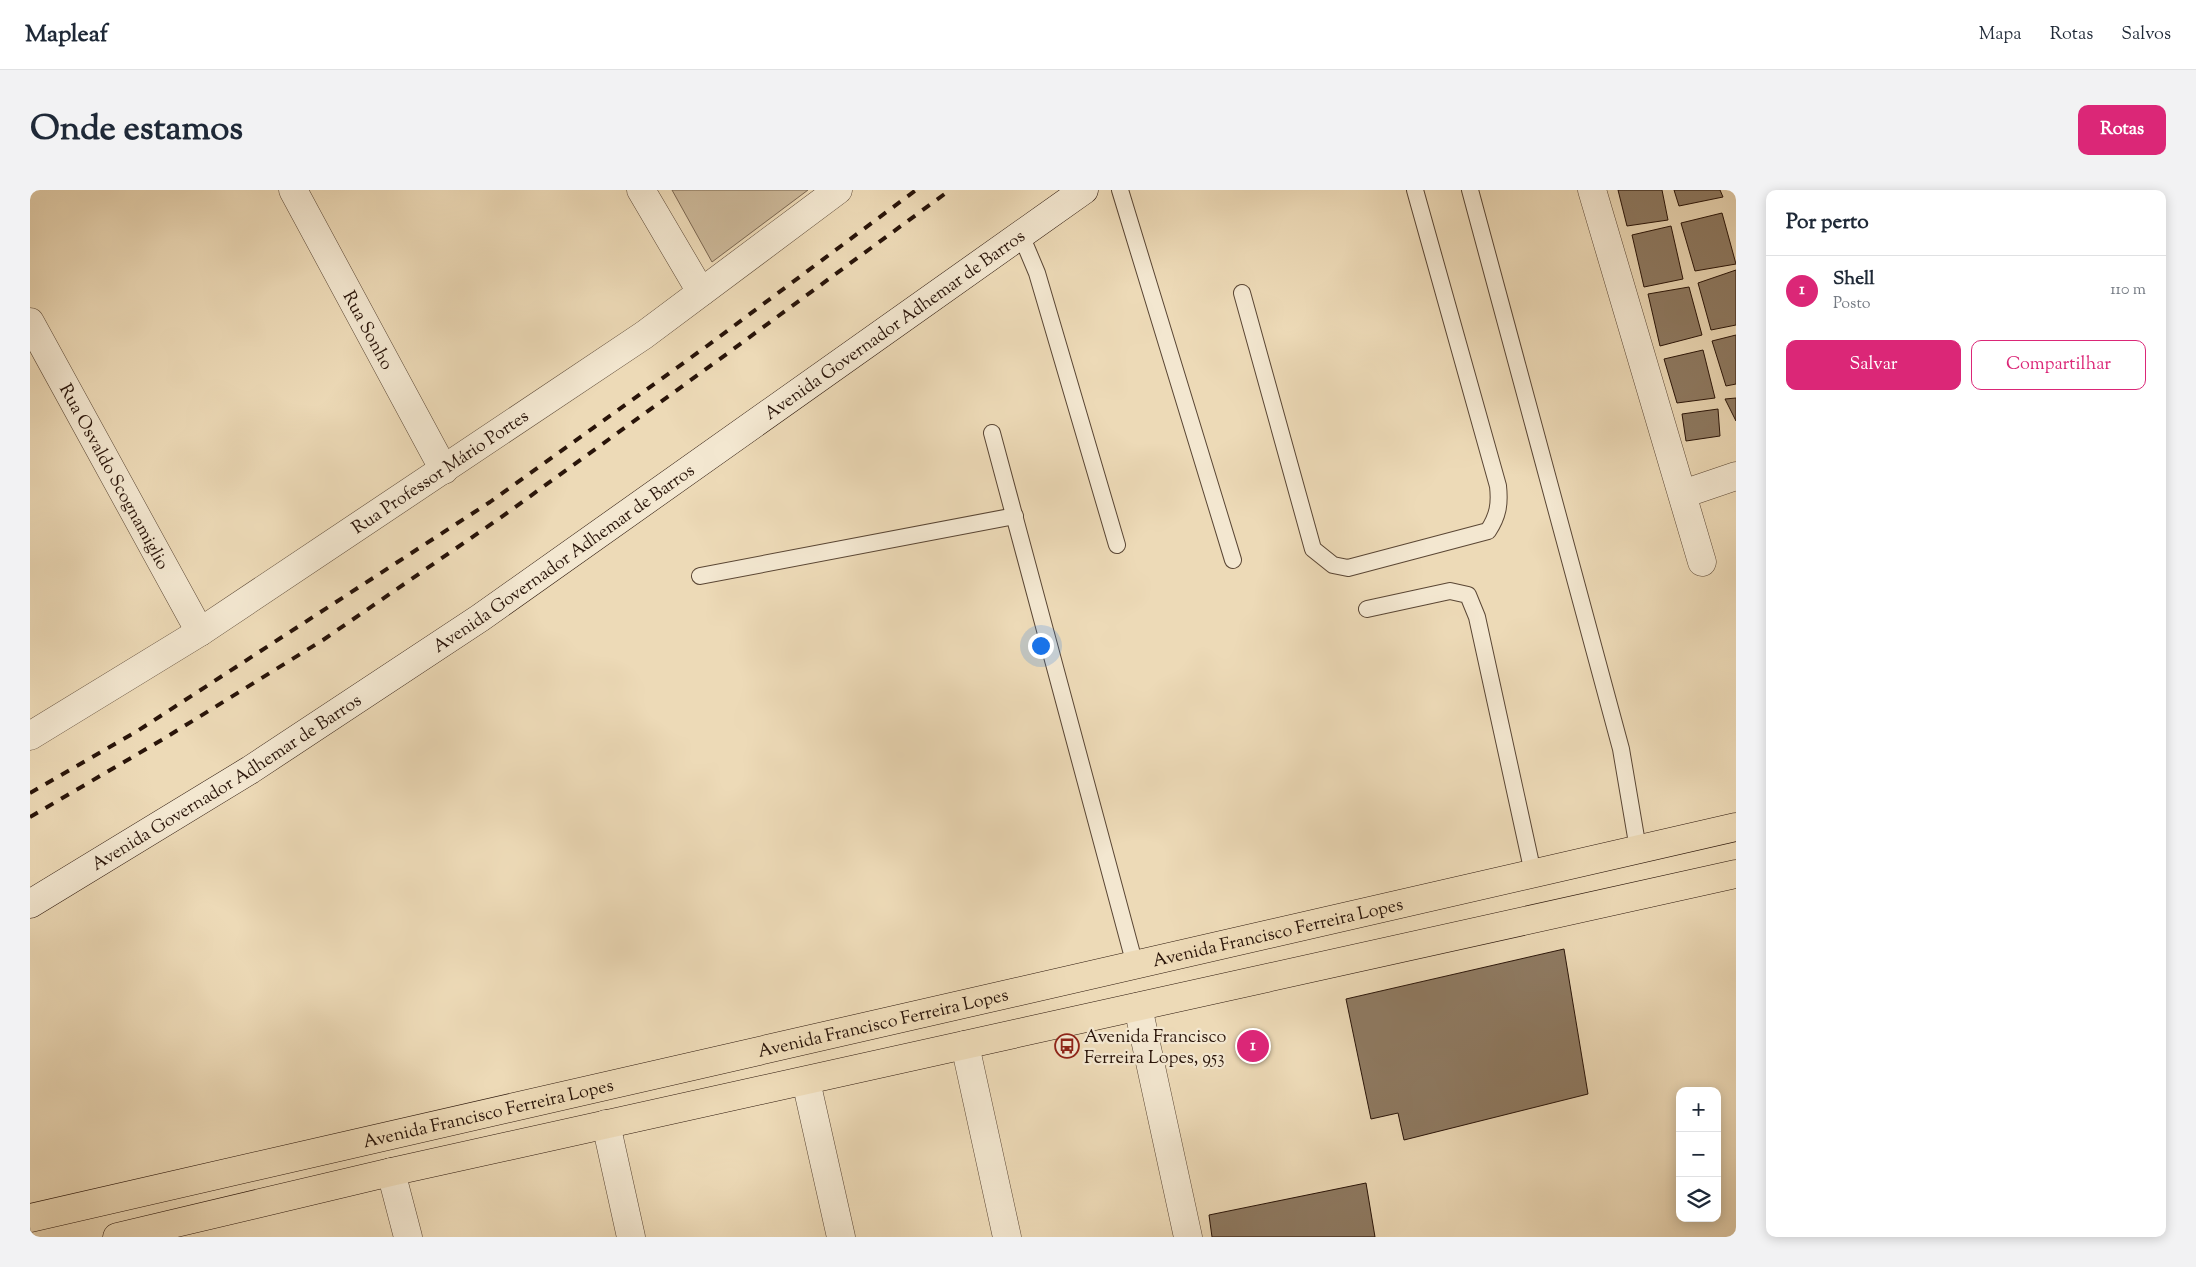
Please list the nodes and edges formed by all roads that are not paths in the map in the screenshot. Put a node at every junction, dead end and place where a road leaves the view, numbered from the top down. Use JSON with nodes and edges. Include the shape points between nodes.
{"nodes":[{"id":1,"x":293,"y":190,"type":"edge"},
{"id":2,"x":641,"y":190,"type":"edge"},
{"id":3,"x":838,"y":190,"type":"edge"},
{"id":4,"x":1084,"y":190,"type":"edge"},
{"id":5,"x":1120,"y":190,"type":"edge"},
{"id":6,"x":1415,"y":190,"type":"edge"},
{"id":7,"x":1470,"y":190,"type":"edge"},
{"id":8,"x":1592,"y":190,"type":"edge"},
{"id":9,"x":1021,"y":235,"type":"junction"},
{"id":10,"x":701,"y":292,"type":"junction"},
{"id":11,"x":1242,"y":293,"type":"dead end"},
{"id":12,"x":30,"y":322,"type":"edge"},
{"id":13,"x":992,"y":433,"type":"dead end"},
{"id":14,"x":444,"y":470,"type":"junction"},
{"id":15,"x":1736,"y":476,"type":"edge"},
{"id":16,"x":1683,"y":494,"type":"junction"},
{"id":17,"x":1015,"y":516,"type":"junction"},
{"id":18,"x":1117,"y":545,"type":"dead end"},
{"id":19,"x":1233,"y":560,"type":"dead end"},
{"id":20,"x":1702,"y":562,"type":"dead end"},
{"id":21,"x":700,"y":576,"type":"dead end"},
{"id":22,"x":1367,"y":610,"type":"dead end"},
{"id":23,"x":200,"y":632,"type":"junction"},
{"id":24,"x":30,"y":736,"type":"edge"},
{"id":25,"x":1736,"y":827,"type":"edge"},
{"id":26,"x":1638,"y":849,"type":"junction"},
{"id":27,"x":1534,"y":873,"type":"junction"},
{"id":28,"x":1736,"y":874,"type":"edge"},
{"id":29,"x":30,"y":904,"type":"edge"},
{"id":30,"x":1135,"y":965,"type":"junction"},
{"id":31,"x":1138,"y":1007,"type":"junction"},
{"id":32,"x":965,"y":1045,"type":"junction"},
{"id":33,"x":806,"y":1080,"type":"junction"},
{"id":34,"x":606,"y":1124,"type":"junction"},
{"id":35,"x":391,"y":1172,"type":"junction"},
{"id":36,"x":30,"y":1218,"type":"edge"},
{"id":37,"x":117,"y":1237,"type":"edge"},
{"id":38,"x":408,"y":1237,"type":"edge"},
{"id":39,"x":631,"y":1237,"type":"edge"},
{"id":40,"x":841,"y":1237,"type":"edge"},
{"id":41,"x":1007,"y":1237,"type":"edge"},
{"id":42,"x":1188,"y":1237,"type":"edge"}],
"edges":[{"from":1,"to":14,"type":"street","name":"Rua Sonho"},
{"from":2,"to":10,"type":"street"},
{"from":3,"to":10,"type":"street","name":"Rua Professor Mário Portes"},
{"from":4,"to":9,"type":"street","name":"Avenida Governador Adhemar de Barros"},
{"from":5,"to":19,"type":"lane"},
{"from":6,"to":11,"type":"lane","via":[[1498,486],[1500,502],[1496,519],[1488,531],[1348,568],[1333,565],[1313,549]]},
{"from":7,"to":26,"type":"lane","via":[[1621,749]]},
{"from":8,"to":16,"type":"street"},
{"from":9,"to":18,"type":"lane","via":[[1037,273]]},
{"from":9,"to":29,"type":"street","name":"Avenida Governador Adhemar de Barros","via":[[480,618],[250,770]]},
{"from":10,"to":14,"type":"street","name":"Rua Professor Mário Portes","via":[[644,335]]},
{"from":12,"to":23,"type":"street","name":"Rua Osvaldo Scognamiglio"},
{"from":13,"to":17,"type":"lane"},
{"from":14,"to":23,"type":"street","name":"Rua Professor Mário Portes"},
{"from":15,"to":16,"type":"street"},
{"from":16,"to":20,"type":"street"},
{"from":17,"to":21,"type":"lane"},
{"from":17,"to":30,"type":"lane"},
{"from":22,"to":27,"type":"lane","via":[[1450,591],[1468,595],[1477,617]]},
{"from":23,"to":24,"type":"street","name":"Rua Professor Mário Portes"},
{"from":25,"to":26,"type":"main road","name":"Avenida Francisco Ferreira Lopes"},
{"from":26,"to":27,"type":"main road","name":"Avenida Francisco Ferreira Lopes"},
{"from":27,"to":30,"type":"main road","name":"Avenida Francisco Ferreira Lopes"},
{"from":28,"to":31,"type":"main road","name":"Avenida Francisco Ferreira Lopes"},
{"from":30,"to":36,"type":"main road","name":"Avenida Francisco Ferreira Lopes"},
{"from":31,"to":32,"type":"main road","name":"Avenida Francisco Ferreira Lopes"},
{"from":31,"to":42,"type":"street"},
{"from":32,"to":33,"type":"main road","name":"Avenida Francisco Ferreira Lopes"},
{"from":32,"to":41,"type":"street"},
{"from":33,"to":34,"type":"main road","name":"Avenida Francisco Ferreira Lopes"},
{"from":33,"to":40,"type":"street"},
{"from":34,"to":35,"type":"main road","name":"Avenida Francisco Ferreira Lopes"},
{"from":34,"to":39,"type":"street"},
{"from":35,"to":37,"type":"main road","name":"Avenida Francisco Ferreira Lopes"},
{"from":35,"to":38,"type":"street"}]}
